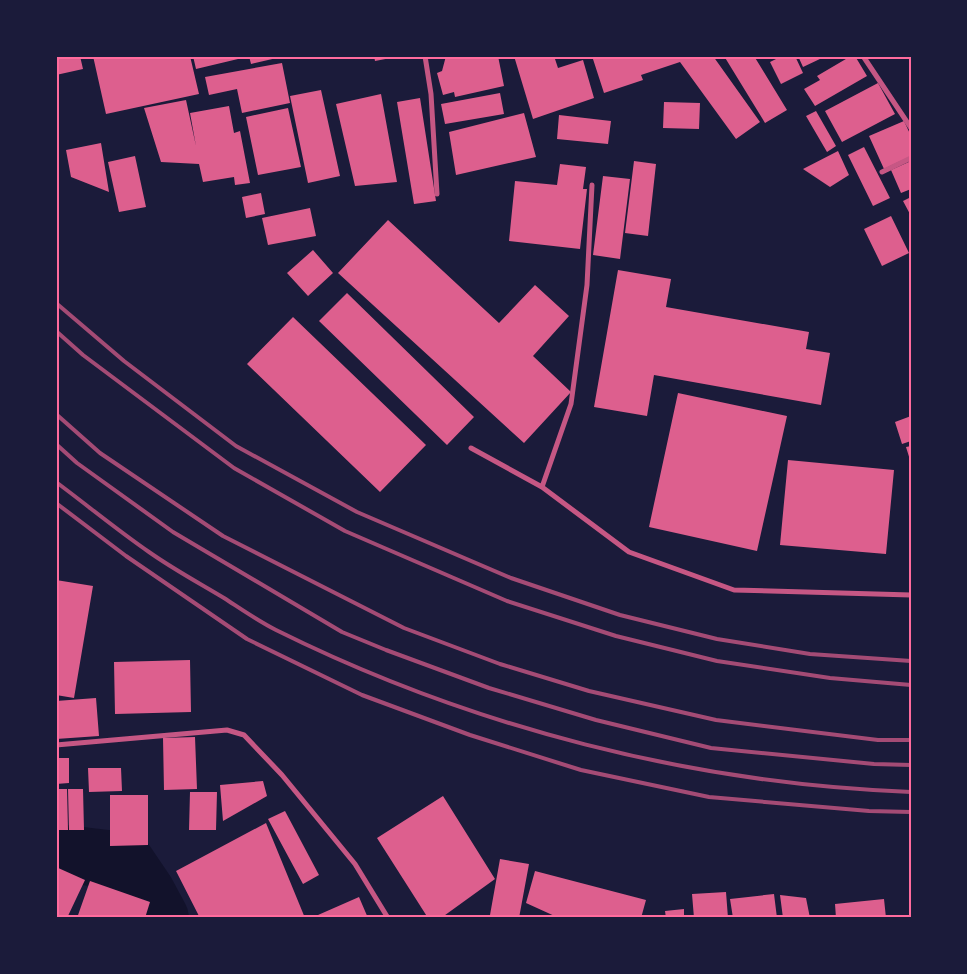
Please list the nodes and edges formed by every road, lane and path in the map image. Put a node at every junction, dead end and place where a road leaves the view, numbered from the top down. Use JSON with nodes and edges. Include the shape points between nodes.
{"nodes":[{"id":1,"x":425,"y":56,"type":"edge"},
{"id":2,"x":863,"y":56,"type":"edge"},
{"id":3,"x":911,"y":128,"type":"edge"},
{"id":4,"x":911,"y":158,"type":"edge"},
{"id":5,"x":882,"y":172,"type":"dead end"},
{"id":6,"x":592,"y":185,"type":"dead end"},
{"id":7,"x":438,"y":194,"type":"dead end"},
{"id":8,"x":471,"y":448,"type":"dead end"},
{"id":9,"x":542,"y":487,"type":"junction"},
{"id":10,"x":911,"y":595,"type":"edge"},
{"id":11,"x":56,"y":745,"type":"edge"},
{"id":12,"x":388,"y":918,"type":"edge"}],
"edges":[{"from":1,"to":7,"type":"street"},
{"from":2,"to":3,"type":"street"},
{"from":4,"to":5,"type":"street"},
{"from":6,"to":9,"type":"street","via":[[587,285],[571,404]]},
{"from":8,"to":9,"type":"street"},
{"from":9,"to":10,"type":"street","via":[[629,552],[734,590]]},
{"from":11,"to":12,"type":"street","via":[[227,730],[244,735],[282,775],[354,864]]}]}
